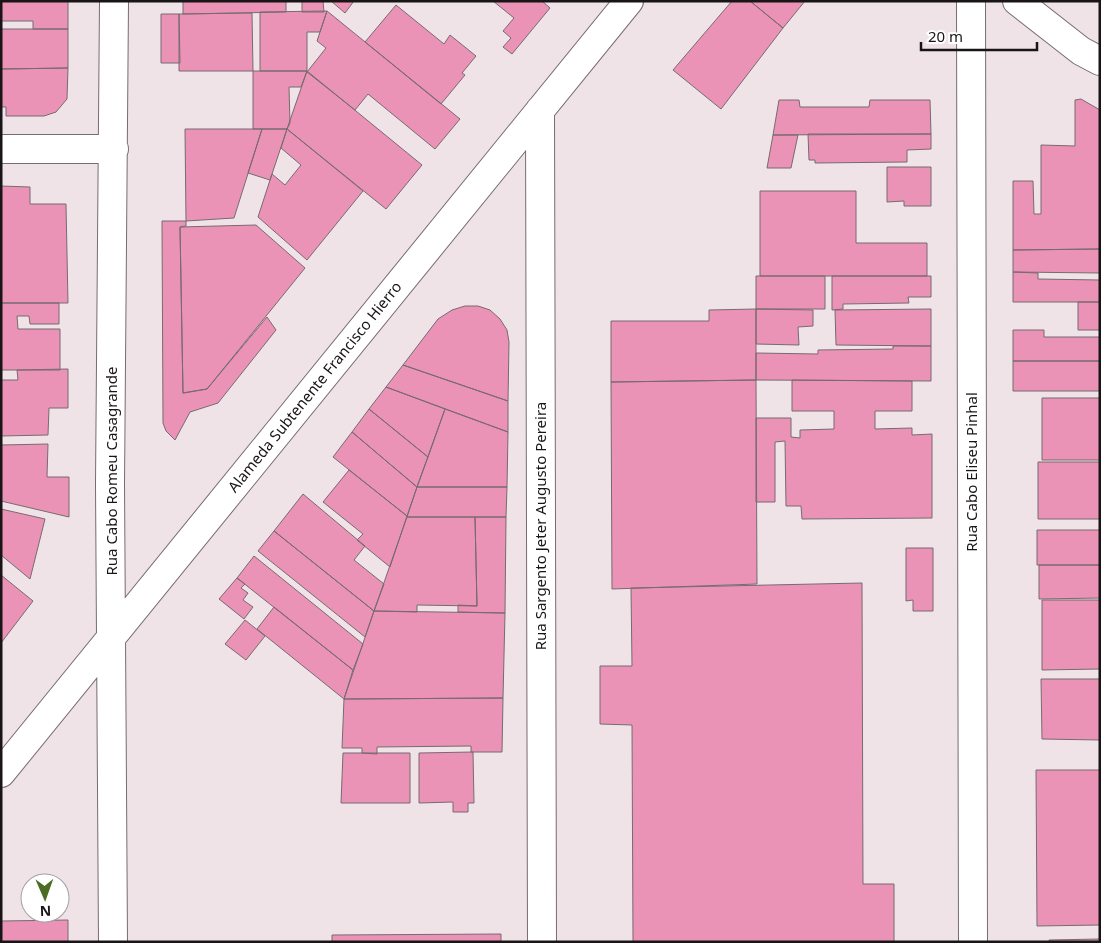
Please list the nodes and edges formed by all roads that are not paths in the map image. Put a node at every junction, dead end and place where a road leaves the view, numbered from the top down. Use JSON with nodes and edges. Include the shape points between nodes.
{"nodes":[{"id":1,"x":114,"y":1,"type":"edge"},
{"id":2,"x":629,"y":1,"type":"edge"},
{"id":3,"x":971,"y":1,"type":"edge"},
{"id":4,"x":1017,"y":1,"type":"edge"},
{"id":5,"x":1100,"y":61,"type":"edge"},
{"id":6,"x":540,"y":110,"type":"junction"},
{"id":7,"x":114,"y":149,"type":"junction"},
{"id":8,"x":1,"y":150,"type":"edge"},
{"id":9,"x":112,"y":634,"type":"junction"},
{"id":10,"x":1,"y":773,"type":"edge"},
{"id":11,"x":113,"y":942,"type":"edge"},
{"id":12,"x":542,"y":942,"type":"edge"},
{"id":13,"x":973,"y":942,"type":"edge"}],
"edges":[{"from":1,"to":7,"type":"street","name":"Rua Cabo Romeu Casagrande"},
{"from":2,"to":6,"type":"street","name":"Alameda Subtenente Francisco Hierro"},
{"from":3,"to":13,"type":"street","name":"Rua Cabo Eliseu Pinhal"},
{"from":4,"to":5,"type":"street"},
{"from":6,"to":9,"type":"street","name":"Alameda Subtenente Francisco Hierro"},
{"from":6,"to":12,"type":"street","name":"Rua Sargento Jeter Augusto Pereira"},
{"from":7,"to":8,"type":"street"},
{"from":7,"to":9,"type":"street","name":"Rua Cabo Romeu Casagrande","via":[[110,484]]},
{"from":9,"to":10,"type":"street","name":"Alameda Subtenente Francisco Hierro"},
{"from":9,"to":11,"type":"street","name":"Rua Cabo Romeu Casagrande"}]}
